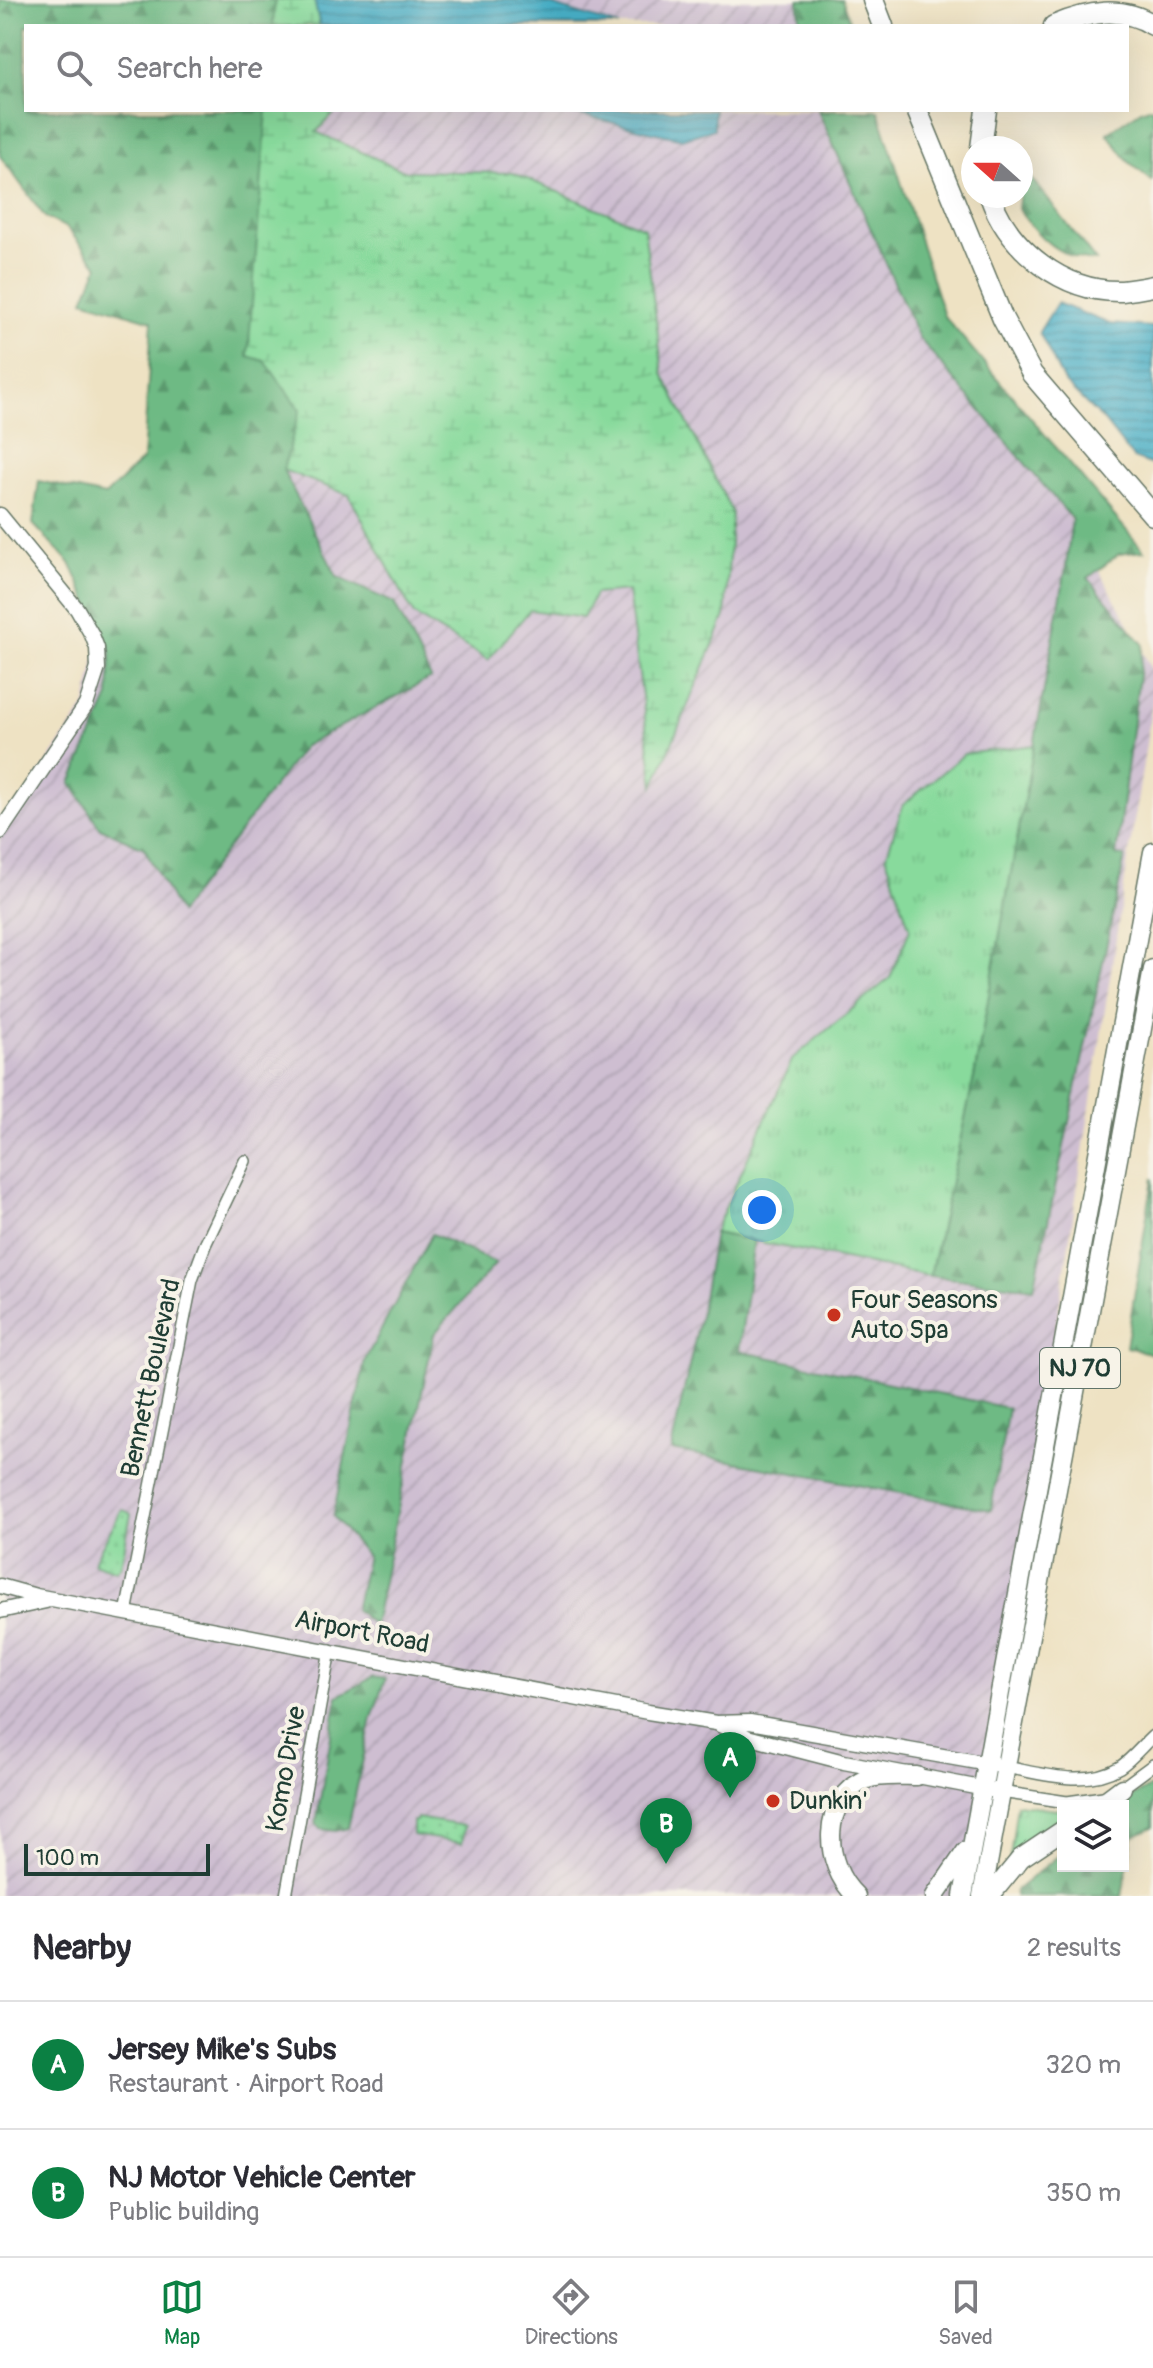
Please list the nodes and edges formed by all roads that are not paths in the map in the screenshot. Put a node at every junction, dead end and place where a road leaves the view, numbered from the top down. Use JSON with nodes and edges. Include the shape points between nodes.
{"nodes":[{"id":1,"x":873,"y":0,"type":"edge"},
{"id":2,"x":882,"y":24,"type":"edge"},
{"id":3,"x":1059,"y":24,"type":"edge"},
{"id":4,"x":1153,"y":25,"type":"edge"},
{"id":5,"x":918,"y":112,"type":"edge"},
{"id":6,"x":986,"y":112,"type":"edge"},
{"id":7,"x":983,"y":136,"type":"edge"},
{"id":8,"x":996,"y":208,"type":"edge"},
{"id":9,"x":1153,"y":286,"type":"edge"},
{"id":10,"x":0,"y":515,"type":"edge"},
{"id":11,"x":1153,"y":515,"type":"edge"},
{"id":12,"x":0,"y":832,"type":"edge"},
{"id":13,"x":1153,"y":852,"type":"edge"},
{"id":14,"x":1153,"y":969,"type":"edge"},
{"id":15,"x":245,"y":1161,"type":"dead end"},
{"id":16,"x":0,"y":1586,"type":"edge"},
{"id":17,"x":52,"y":1599,"type":"junction"},
{"id":18,"x":0,"y":1611,"type":"edge"},
{"id":19,"x":126,"y":1613,"type":"junction"},
{"id":20,"x":330,"y":1650,"type":"junction"},
{"id":21,"x":716,"y":1723,"type":"junction"},
{"id":22,"x":1153,"y":1736,"type":"edge"},
{"id":23,"x":987,"y":1763,"type":"junction"},
{"id":24,"x":1153,"y":1765,"type":"edge"},
{"id":25,"x":1006,"y":1767,"type":"junction"},
{"id":26,"x":917,"y":1776,"type":"junction"},
{"id":27,"x":982,"y":1788,"type":"junction"},
{"id":28,"x":1122,"y":1788,"type":"junction"},
{"id":29,"x":1001,"y":1792,"type":"junction"},
{"id":30,"x":1106,"y":1800,"type":"edge"},
{"id":31,"x":1057,"y":1834,"type":"edge"},
{"id":32,"x":972,"y":1842,"type":"junction"},
{"id":33,"x":286,"y":1896,"type":"edge"},
{"id":34,"x":856,"y":1896,"type":"edge"},
{"id":35,"x":935,"y":1896,"type":"edge"},
{"id":36,"x":963,"y":1896,"type":"edge"},
{"id":37,"x":982,"y":1896,"type":"edge"},
{"id":38,"x":990,"y":1896,"type":"edge"}],
"edges":[{"from":1,"to":2,"type":"highway"},
{"from":3,"to":4,"type":"highway","via":[[1103,12]]},
{"from":5,"to":11,"type":"highway","via":[[1003,319],[1032,374]]},
{"from":6,"to":7,"type":"highway"},
{"from":8,"to":9,"type":"highway","via":[[1019,244],[1049,269],[1094,288]]},
{"from":10,"to":12,"type":"street","via":[[77,609],[97,648],[98,668],[86,705]]},
{"from":13,"to":23,"type":"highway","number":"NJ 70"},
{"from":14,"to":25,"type":"highway","number":"NJ 70"},
{"from":15,"to":19,"type":"street","name":"Bennett Boulevard","via":[[192,1280]]},
{"from":16,"to":17,"type":"street","name":"Airport Road"},
{"from":17,"to":18,"type":"street"},
{"from":17,"to":19,"type":"street","name":"Airport Road"},
{"from":19,"to":20,"type":"street","name":"Airport Road"},
{"from":20,"to":21,"type":"street","name":"Airport Road"},
{"from":20,"to":33,"type":"street","name":"Komo Drive"},
{"from":21,"to":23,"type":"street","name":"Airport Road","via":[[750,1722]]},
{"from":21,"to":26,"type":"street","name":"Airport Road","via":[[747,1737]]},
{"from":22,"to":25,"type":"street","via":[[1119,1767],[1091,1777],[1063,1778]]},
{"from":23,"to":25,"type":"street","name":"Airport Road"},
{"from":23,"to":27,"type":"highway","number":"NJ 70"},
{"from":24,"to":28,"type":"street"},
{"from":25,"to":29,"type":"highway","number":"NJ 70"},
{"from":26,"to":27,"type":"street","name":"Airport Road"},
{"from":26,"to":34,"type":"highway","via":[[870,1778],[851,1788],[832,1816],[834,1861]]},
{"from":27,"to":29,"type":"street","name":"Airport Road"},
{"from":27,"to":32,"type":"highway","number":"NJ 70"},
{"from":28,"to":29,"type":"street","via":[[1078,1802]]},
{"from":28,"to":30,"type":"highway"},
{"from":29,"to":37,"type":"highway","number":"NJ 70"},
{"from":31,"to":38,"type":"highway","via":[[1021,1858]]},
{"from":32,"to":35,"type":"highway"},
{"from":32,"to":36,"type":"highway","number":"NJ 70"}]}
